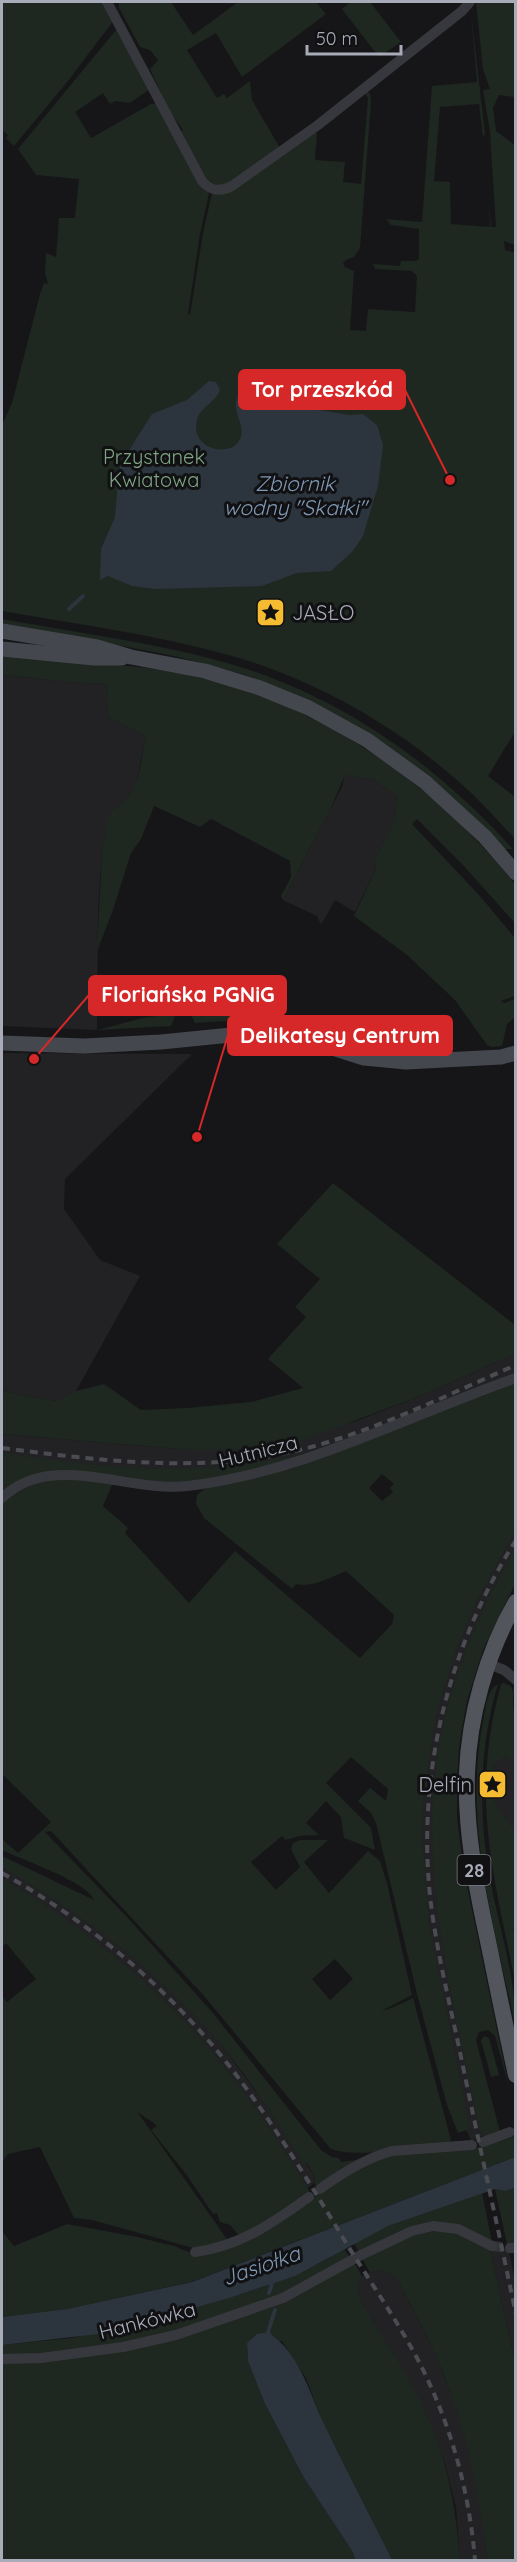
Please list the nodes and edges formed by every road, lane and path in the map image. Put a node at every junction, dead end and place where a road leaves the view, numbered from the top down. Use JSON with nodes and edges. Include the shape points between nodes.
{"nodes":[{"id":1,"x":107,"y":2,"type":"edge"},
{"id":2,"x":470,"y":2,"type":"edge"},
{"id":3,"x":2,"y":631,"type":"edge"},
{"id":4,"x":2,"y":649,"type":"edge"},
{"id":5,"x":131,"y":657,"type":"junction"},
{"id":6,"x":516,"y":873,"type":"edge"},
{"id":7,"x":2,"y":1043,"type":"edge"},
{"id":8,"x":516,"y":1053,"type":"edge"},
{"id":9,"x":516,"y":1378,"type":"edge"},
{"id":10,"x":2,"y":1497,"type":"edge"},
{"id":11,"x":516,"y":1602,"type":"edge"},
{"id":12,"x":489,"y":1664,"type":"junction"},
{"id":13,"x":516,"y":1680,"type":"edge"},
{"id":14,"x":516,"y":2075,"type":"edge"},
{"id":15,"x":510,"y":2132,"type":"dead end"},
{"id":16,"x":483,"y":2142,"type":"dead end"},
{"id":17,"x":472,"y":2145,"type":"dead end"},
{"id":18,"x":320,"y":2189,"type":"dead end"},
{"id":19,"x":309,"y":2197,"type":"dead end"},
{"id":20,"x":492,"y":2246,"type":"tunnel mouth"},
{"id":21,"x":195,"y":2252,"type":"dead end"},
{"id":22,"x":2,"y":2359,"type":"edge"}],
"edges":[{"from":1,"to":2,"type":"street","via":[[202,181],[219,190],[232,186],[318,125]]},
{"from":3,"to":5,"type":"main road","via":[[97,647]]},
{"from":4,"to":5,"type":"main road","via":[[94,658]]},
{"from":5,"to":6,"type":"main road","via":[[241,682],[285,697],[340,724],[442,795]]},
{"from":7,"to":8,"type":"main road","via":[[105,1046],[261,1032],[317,1043],[364,1058],[406,1062]]},
{"from":9,"to":10,"type":"street","name":"Hutnicza","via":[[334,1449],[265,1471],[179,1487],[46,1475],[21,1483]]},
{"from":11,"to":12,"type":"main road","number":"28"},
{"from":12,"to":13,"type":"street"},
{"from":12,"to":14,"type":"main road","number":"28","via":[[472,1729],[467,1773],[469,1830],[478,1894]]},
{"from":15,"to":16,"type":"street"},
{"from":17,"to":18,"type":"street","via":[[380,2154]]},
{"from":19,"to":21,"type":"street","via":[[254,2234],[224,2247]]},
{"from":20,"to":22,"type":"street","name":"Hankówka","via":[[458,2229],[433,2226],[412,2231],[283,2298],[176,2335],[123,2347]]}]}
